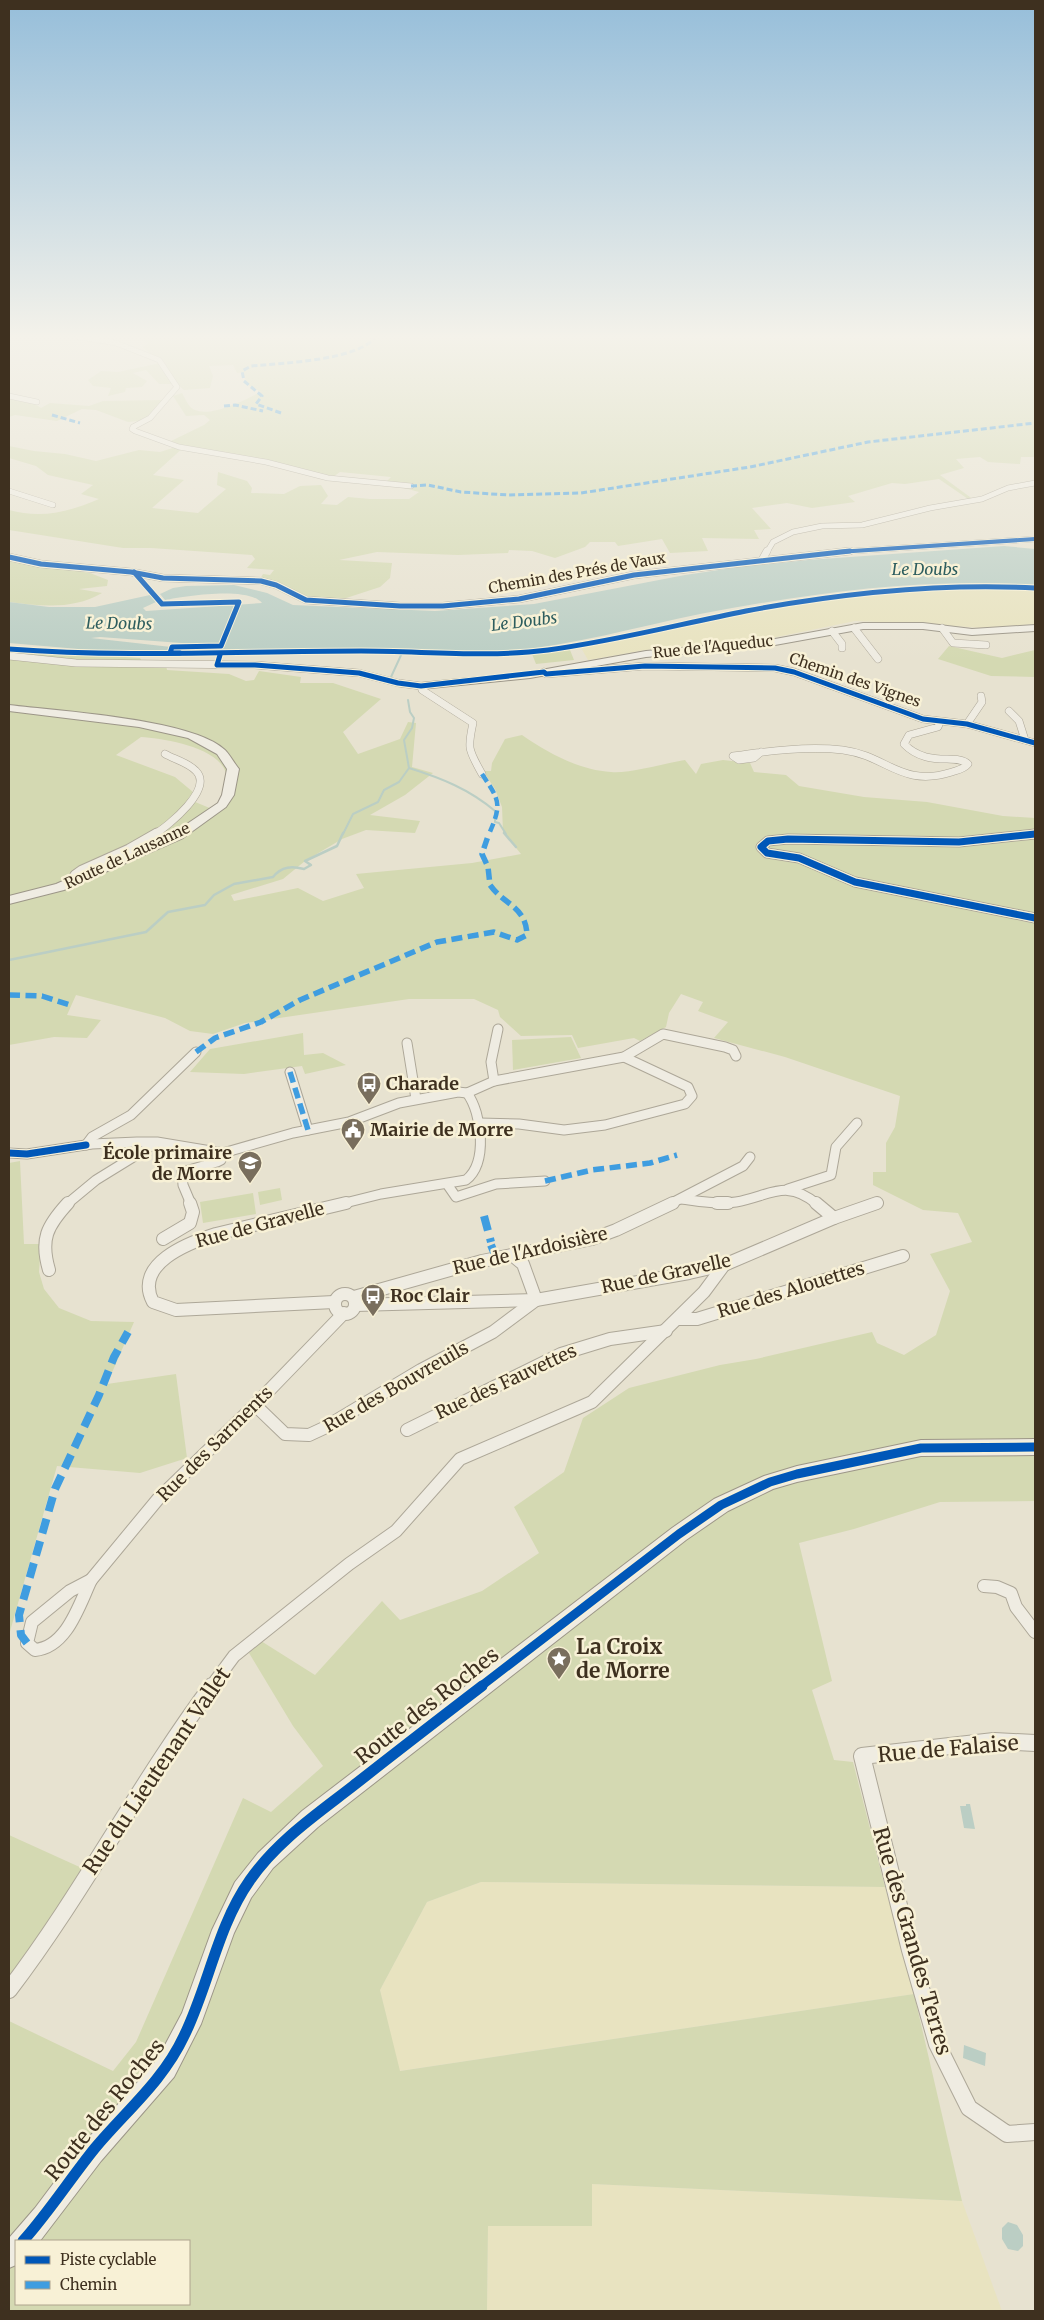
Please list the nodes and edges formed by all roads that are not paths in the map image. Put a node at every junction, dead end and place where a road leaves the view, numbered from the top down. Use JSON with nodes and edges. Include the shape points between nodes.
{"nodes":[{"id":1,"x":171,"y":444,"type":"edge"},
{"id":2,"x":1035,"y":483,"type":"edge"},
{"id":3,"x":411,"y":486,"type":"dead end"},
{"id":4,"x":9,"y":491,"type":"edge"},
{"id":5,"x":53,"y":505,"type":"dead end"},
{"id":6,"x":1035,"y":539,"type":"edge"},
{"id":7,"x":9,"y":557,"type":"edge"},
{"id":8,"x":762,"y":560,"type":"junction"},
{"id":9,"x":134,"y":572,"type":"junction"},
{"id":10,"x":219,"y":574,"type":"dead end"},
{"id":11,"x":854,"y":628,"type":"junction"},
{"id":12,"x":942,"y":628,"type":"junction"},
{"id":13,"x":1035,"y":628,"type":"edge"},
{"id":14,"x":832,"y":631,"type":"junction"},
{"id":15,"x":986,"y":645,"type":"dead end"},
{"id":16,"x":842,"y":648,"type":"dead end"},
{"id":17,"x":9,"y":656,"type":"edge"},
{"id":18,"x":878,"y":659,"type":"dead end"},
{"id":19,"x":544,"y":672,"type":"junction"},
{"id":20,"x":421,"y":686,"type":"junction"},
{"id":21,"x":981,"y":696,"type":"dead end"},
{"id":22,"x":9,"y":708,"type":"edge"},
{"id":23,"x":1009,"y":711,"type":"dead end"},
{"id":24,"x":940,"y":722,"type":"junction"},
{"id":25,"x":967,"y":724,"type":"junction"},
{"id":26,"x":1025,"y":740,"type":"junction"},
{"id":27,"x":1035,"y":742,"type":"edge"},
{"id":28,"x":761,"y":752,"type":"dead end"},
{"id":29,"x":165,"y":754,"type":"dead end"},
{"id":30,"x":482,"y":774,"type":"dead end"},
{"id":31,"x":1035,"y":834,"type":"edge"},
{"id":32,"x":71,"y":882,"type":"junction"},
{"id":33,"x":9,"y":900,"type":"edge"},
{"id":34,"x":1035,"y":918,"type":"edge"},
{"id":35,"x":498,"y":1029,"type":"dead end"},
{"id":36,"x":406,"y":1043,"type":"dead end"},
{"id":37,"x":196,"y":1052,"type":"dead end"},
{"id":38,"x":736,"y":1056,"type":"dead end"},
{"id":39,"x":624,"y":1057,"type":"junction"},
{"id":40,"x":290,"y":1072,"type":"dead end"},
{"id":41,"x":494,"y":1081,"type":"junction"},
{"id":42,"x":467,"y":1093,"type":"junction"},
{"id":43,"x":416,"y":1099,"type":"junction"},
{"id":44,"x":479,"y":1123,"type":"junction"},
{"id":45,"x":858,"y":1123,"type":"dead end"},
{"id":46,"x":308,"y":1130,"type":"junction"},
{"id":47,"x":157,"y":1142,"type":"junction"},
{"id":48,"x":86,"y":1145,"type":"junction"},
{"id":49,"x":9,"y":1153,"type":"edge"},
{"id":50,"x":224,"y":1153,"type":"junction"},
{"id":51,"x":750,"y":1157,"type":"dead end"},
{"id":52,"x":545,"y":1181,"type":"dead end"},
{"id":53,"x":447,"y":1184,"type":"junction"},
{"id":54,"x":785,"y":1190,"type":"junction"},
{"id":55,"x":681,"y":1199,"type":"junction"},
{"id":56,"x":877,"y":1203,"type":"dead end"},
{"id":57,"x":834,"y":1218,"type":"junction"},
{"id":58,"x":162,"y":1239,"type":"dead end"},
{"id":59,"x":512,"y":1256,"type":"junction"},
{"id":60,"x":903,"y":1256,"type":"dead end"},
{"id":61,"x":724,"y":1264,"type":"junction"},
{"id":62,"x":49,"y":1270,"type":"dead end"},
{"id":63,"x":689,"y":1273,"type":"junction"},
{"id":64,"x":704,"y":1292,"type":"junction"},
{"id":65,"x":536,"y":1300,"type":"junction"},
{"id":66,"x":355,"y":1301,"type":"junction"},
{"id":67,"x":337,"y":1307,"type":"junction"},
{"id":68,"x":678,"y":1320,"type":"junction"},
{"id":69,"x":668,"y":1330,"type":"junction"},
{"id":70,"x":255,"y":1405,"type":"junction"},
{"id":71,"x":407,"y":1430,"type":"dead end"},
{"id":72,"x":1035,"y":1447,"type":"edge"},
{"id":73,"x":91,"y":1580,"type":"junction"},
{"id":74,"x":984,"y":1586,"type":"dead end"},
{"id":75,"x":1035,"y":1632,"type":"edge"},
{"id":76,"x":1035,"y":1743,"type":"edge"},
{"id":77,"x":862,"y":1756,"type":"joint"},
{"id":78,"x":9,"y":1990,"type":"edge"},
{"id":79,"x":1035,"y":2132,"type":"edge"},
{"id":80,"x":24,"y":2240,"type":"edge"}],
"edges":[{"from":1,"to":3,"type":"street","via":[[266,462],[328,478]]},
{"from":2,"to":8,"type":"street","via":[[1008,488],[974,501],[862,525],[822,526],[793,532],[772,542]]},
{"from":4,"to":5,"type":"street"},
{"from":6,"to":8,"type":"street","name":"Chemin des Prés de Vaux"},
{"from":7,"to":9,"type":"street","name":"Chemin des Prés de Vaux","via":[[41,564]]},
{"from":8,"to":9,"type":"street","name":"Chemin des Prés de Vaux","via":[[634,575],[519,599],[418,606],[306,600],[261,581],[163,578]]},
{"from":9,"to":10,"type":"street","name":"Chemin des Prés de Vaux"},
{"from":11,"to":12,"type":"street","name":"Rue de l'Aqueduc","via":[[883,625]]},
{"from":11,"to":14,"type":"street","name":"Rue de l'Aqueduc"},
{"from":11,"to":18,"type":"street"},
{"from":12,"to":13,"type":"street","name":"Rue de l'Aqueduc","via":[[972,632]]},
{"from":12,"to":15,"type":"street","via":[[953,643]]},
{"from":14,"to":16,"type":"street"},
{"from":14,"to":19,"type":"street","name":"Rue de l'Aqueduc","via":[[764,644],[646,654]]},
{"from":17,"to":20,"type":"street","via":[[76,663],[254,664],[359,673]]},
{"from":19,"to":20,"type":"street","name":"Rue de l'Aqueduc"},
{"from":19,"to":24,"type":"street","name":"Chemin des Vignes","via":[[562,674],[645,666],[775,668]]},
{"from":20,"to":30,"type":"street","via":[[431,697],[473,723],[469,751]]},
{"from":21,"to":25,"type":"street","via":[[982,702]]},
{"from":22,"to":32,"type":"street","name":"Route de Lausanne","via":[[172,730],[205,741],[221,752],[233,769],[232,786],[222,804],[210,814],[166,841]]},
{"from":23,"to":26,"type":"street","via":[[1019,721]]},
{"from":24,"to":25,"type":"street","name":"Chemin des Vignes"},
{"from":24,"to":28,"type":"street","via":[[934,729],[909,735],[904,744],[925,759],[965,760],[968,764],[965,768],[937,777],[906,775],[854,751],[782,749]]},
{"from":25,"to":26,"type":"street","name":"Chemin des Vignes"},
{"from":26,"to":27,"type":"street","name":"Chemin des Vignes"},
{"from":29,"to":32,"type":"street","via":[[196,770],[199,775],[196,794],[170,824],[146,840],[82,870]]},
{"from":31,"to":34,"type":"street","via":[[959,842],[788,839],[762,844],[766,853],[799,858],[853,882]]},
{"from":32,"to":33,"type":"street","name":"Route de Lausanne"},
{"from":35,"to":41,"type":"street","via":[[491,1060]]},
{"from":36,"to":43,"type":"street"},
{"from":37,"to":48,"type":"street","via":[[131,1114],[92,1137]]},
{"from":38,"to":39,"type":"street","via":[[733,1050],[725,1047],[663,1034]]},
{"from":39,"to":41,"type":"street"},
{"from":39,"to":44,"type":"street","via":[[688,1087],[692,1096],[690,1101],[605,1125],[564,1130]]},
{"from":40,"to":46,"type":"street"},
{"from":41,"to":42,"type":"street"},
{"from":42,"to":43,"type":"street"},
{"from":42,"to":44,"type":"street","name":"Rue de Gravelle","via":[[474,1102]]},
{"from":43,"to":46,"type":"street","via":[[349,1122]]},
{"from":44,"to":53,"type":"street","name":"Rue de Gravelle","via":[[478,1162],[474,1174],[466,1180]]},
{"from":45,"to":54,"type":"street","via":[[839,1141],[831,1175]]},
{"from":46,"to":50,"type":"street"},
{"from":47,"to":48,"type":"street"},
{"from":47,"to":50,"type":"street"},
{"from":47,"to":62,"type":"street","via":[[99,1177],[58,1214],[48,1229],[44,1248]]},
{"from":48,"to":49,"type":"street","via":[[28,1154]]},
{"from":50,"to":58,"type":"street","via":[[217,1162],[182,1172],[180,1179],[194,1211],[193,1218]]},
{"from":51,"to":55,"type":"street","name":"Rue de l'Ardoisière","via":[[743,1166]]},
{"from":52,"to":53,"type":"street","via":[[496,1184],[456,1197]]},
{"from":53,"to":67,"type":"street","name":"Rue de Gravelle","via":[[369,1197],[192,1242],[176,1250],[158,1267],[150,1277],[147,1289],[153,1302],[176,1310],[305,1304]]},
{"from":54,"to":55,"type":"street","via":[[735,1202]]},
{"from":54,"to":57,"type":"street","via":[[805,1194]]},
{"from":55,"to":59,"type":"street","name":"Rue de l'Ardoisière","via":[[592,1239]]},
{"from":56,"to":57,"type":"street","name":"Rue de Gravelle"},
{"from":57,"to":61,"type":"street","name":"Rue de Gravelle"},
{"from":59,"to":65,"type":"street","via":[[523,1264]]},
{"from":59,"to":66,"type":"street","name":"Rue de l'Ardoisière","via":[[482,1261]]},
{"from":60,"to":68,"type":"street","name":"Rue des Alouettes","via":[[697,1319]]},
{"from":61,"to":63,"type":"street","name":"Rue de Gravelle"},
{"from":61,"to":64,"type":"street","name":"Rue du Lieutenant Vallet"},
{"from":63,"to":64,"type":"street","via":[[702,1279]]},
{"from":63,"to":65,"type":"street","name":"Rue de Gravelle"},
{"from":64,"to":68,"type":"street","name":"Rue du Lieutenant Vallet"},
{"from":65,"to":66,"type":"street","name":"Rue de Gravelle"},
{"from":65,"to":70,"type":"street","name":"Rue des Bouvreuils","via":[[493,1332],[309,1435],[285,1434]]},
{"from":66,"to":67,"type":"street","name":"Rue des Sarments","via":[[350,1312]]},
{"from":66,"to":67,"type":"street","via":[[344,1294],[338,1297]]},
{"from":67,"to":70,"type":"street","name":"Rue des Sarments"},
{"from":68,"to":69,"type":"street","name":"Rue du Lieutenant Vallet"},
{"from":69,"to":71,"type":"street","name":"Rue des Fauvettes","via":[[610,1339],[562,1354]]},
{"from":69,"to":78,"type":"street","name":"Rue du Lieutenant Vallet","via":[[592,1402],[460,1459],[396,1531],[349,1564],[234,1656],[181,1727],[46,1940]]},
{"from":70,"to":73,"type":"street","name":"Rue des Sarments","via":[[158,1498]]},
{"from":72,"to":80,"type":"street","name":"Route des Roches","via":[[921,1448],[797,1474],[770,1482],[721,1505],[310,1819],[273,1850],[243,1890],[224,1931],[195,2014],[173,2058],[102,2140]]},
{"from":73,"to":73,"type":"street","name":"Rue des Sarments","via":[[70,1591],[32,1622],[27,1643],[35,1650],[45,1649],[60,1638]]},
{"from":74,"to":75,"type":"street","via":[[1011,1593],[1016,1607]]},
{"from":76,"to":77,"type":"street","name":"Rue de Falaise","via":[[994,1741]]},
{"from":77,"to":79,"type":"street","name":"Rue des Grandes Terres","via":[[937,2044],[969,2108],[1007,2134]]}]}
